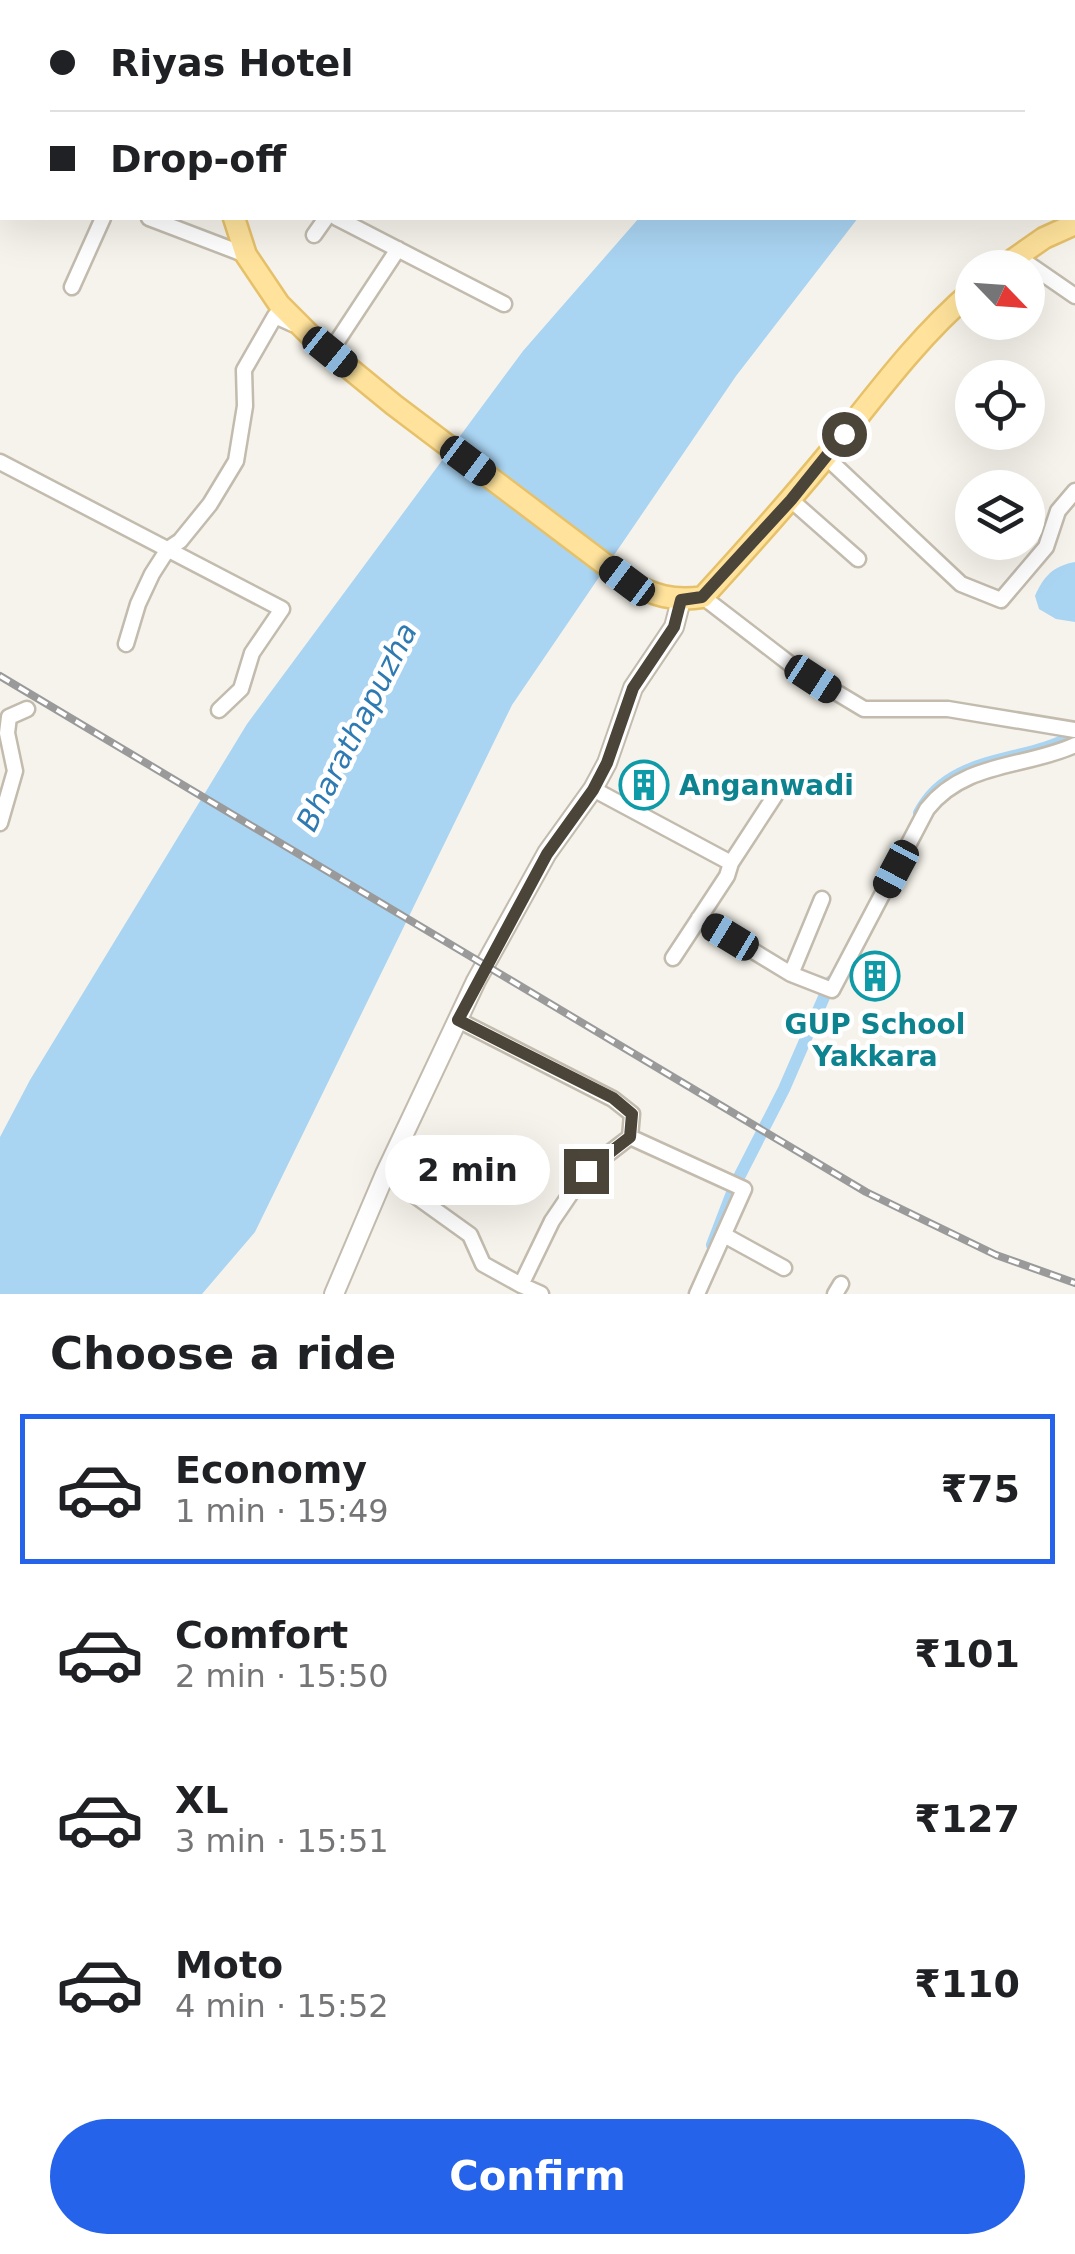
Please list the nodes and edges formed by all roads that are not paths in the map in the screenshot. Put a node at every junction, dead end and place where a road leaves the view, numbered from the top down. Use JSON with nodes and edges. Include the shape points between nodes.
{"nodes":[{"id":1,"x":102,"y":220,"type":"edge"},
{"id":2,"x":154,"y":220,"type":"edge"},
{"id":3,"x":235,"y":220,"type":"edge"},
{"id":4,"x":324,"y":220,"type":"edge"},
{"id":5,"x":342,"y":220,"type":"edge"},
{"id":6,"x":1075,"y":224,"type":"edge"},
{"id":7,"x":314,"y":234,"type":"dead end"},
{"id":8,"x":398,"y":250,"type":"junction"},
{"id":9,"x":1026,"y":250,"type":"edge"},
{"id":10,"x":246,"y":255,"type":"junction"},
{"id":11,"x":1045,"y":281,"type":"edge"},
{"id":12,"x":72,"y":287,"type":"dead end"},
{"id":13,"x":1075,"y":296,"type":"edge"},
{"id":14,"x":504,"y":304,"type":"dead end"},
{"id":15,"x":955,"y":305,"type":"edge"},
{"id":16,"x":307,"y":331,"type":"junction"},
{"id":17,"x":330,"y":352,"type":"junction"},
{"id":18,"x":826,"y":457,"type":"junction"},
{"id":19,"x":0,"y":462,"type":"edge"},
{"id":20,"x":1075,"y":491,"type":"edge"},
{"id":21,"x":791,"y":500,"type":"junction"},
{"id":22,"x":168,"y":549,"type":"junction"},
{"id":23,"x":858,"y":559,"type":"dead end"},
{"id":24,"x":702,"y":597,"type":"junction"},
{"id":25,"x":681,"y":600,"type":"junction"},
{"id":26,"x":126,"y":644,"type":"dead end"},
{"id":27,"x":27,"y":708,"type":"dead end"},
{"id":28,"x":219,"y":710,"type":"dead end"},
{"id":29,"x":1075,"y":730,"type":"edge"},
{"id":30,"x":1075,"y":746,"type":"edge"},
{"id":31,"x":593,"y":790,"type":"junction"},
{"id":32,"x":776,"y":794,"type":"dead end"},
{"id":33,"x":0,"y":824,"type":"edge"},
{"id":34,"x":731,"y":863,"type":"junction"},
{"id":35,"x":822,"y":899,"type":"dead end"},
{"id":36,"x":699,"y":918,"type":"junction"},
{"id":37,"x":673,"y":958,"type":"dead end"},
{"id":38,"x":790,"y":974,"type":"junction"},
{"id":39,"x":458,"y":1020,"type":"junction"},
{"id":40,"x":630,"y":1137,"type":"junction"},
{"id":41,"x":385,"y":1174,"type":"junction"},
{"id":42,"x":724,"y":1235,"type":"junction"},
{"id":43,"x":784,"y":1268,"type":"dead end"},
{"id":44,"x":521,"y":1284,"type":"junction"},
{"id":45,"x":334,"y":1294,"type":"edge"},
{"id":46,"x":541,"y":1294,"type":"edge"},
{"id":47,"x":697,"y":1294,"type":"edge"}],
"edges":[{"from":1,"to":12,"type":"street"},
{"from":2,"to":10,"type":"street"},
{"from":3,"to":10,"type":"main road"},
{"from":4,"to":7,"type":"street"},
{"from":5,"to":8,"type":"street"},
{"from":6,"to":9,"type":"main road"},
{"from":8,"to":14,"type":"street"},
{"from":8,"to":17,"type":"street"},
{"from":10,"to":16,"type":"main road"},
{"from":11,"to":13,"type":"street"},
{"from":15,"to":18,"type":"main road"},
{"from":16,"to":17,"type":"main road"},
{"from":16,"to":22,"type":"street","via":[[275,316],[244,370],[236,461],[202,514]]},
{"from":17,"to":25,"type":"main road","via":[[627,581]]},
{"from":18,"to":20,"type":"street","via":[[961,584],[1002,600],[1046,546],[1058,511]]},
{"from":18,"to":21,"type":"main road"},
{"from":19,"to":22,"type":"street"},
{"from":21,"to":23,"type":"street"},
{"from":21,"to":24,"type":"main road"},
{"from":22,"to":26,"type":"street","via":[[138,604]]},
{"from":22,"to":28,"type":"street","via":[[282,608],[252,653],[241,689]]},
{"from":24,"to":25,"type":"main road"},
{"from":24,"to":29,"type":"street","via":[[794,667],[864,709],[948,710]]},
{"from":25,"to":31,"type":"street","via":[[674,627],[633,688]]},
{"from":27,"to":33,"type":"street","via":[[9,717],[15,772]]},
{"from":30,"to":38,"type":"street","via":[[945,788],[927,808],[832,990]]},
{"from":31,"to":34,"type":"street"},
{"from":31,"to":39,"type":"street","via":[[547,854]]},
{"from":32,"to":34,"type":"street"},
{"from":34,"to":36,"type":"street"},
{"from":35,"to":38,"type":"street"},
{"from":36,"to":37,"type":"street"},
{"from":36,"to":38,"type":"street"},
{"from":39,"to":40,"type":"street","via":[[613,1098],[632,1114]]},
{"from":39,"to":41,"type":"street"},
{"from":40,"to":42,"type":"street","via":[[744,1189]]},
{"from":40,"to":44,"type":"street","via":[[586,1171]]},
{"from":41,"to":44,"type":"street","via":[[470,1236],[483,1264]]},
{"from":41,"to":45,"type":"street"},
{"from":42,"to":43,"type":"street"},
{"from":42,"to":47,"type":"street"},
{"from":44,"to":46,"type":"street"}]}
